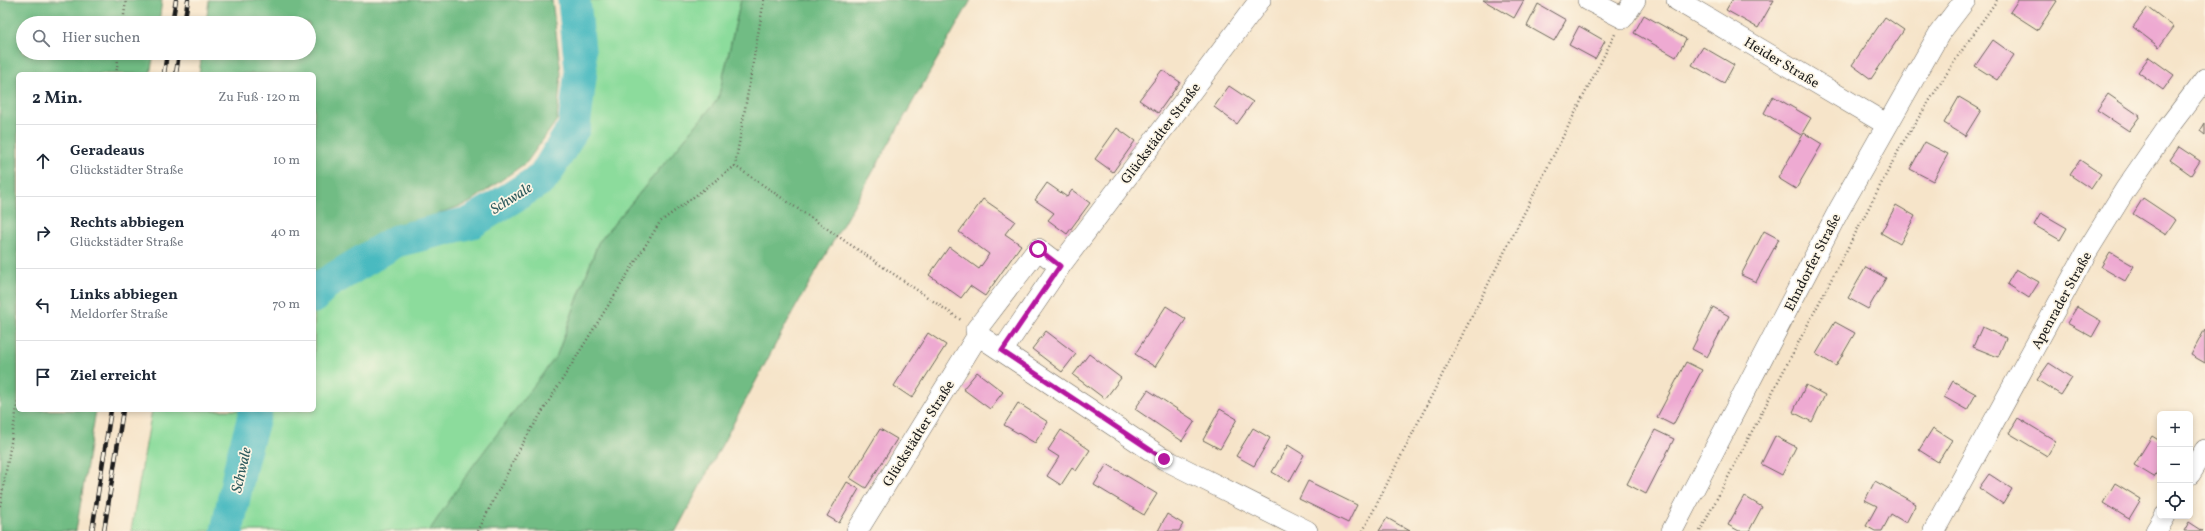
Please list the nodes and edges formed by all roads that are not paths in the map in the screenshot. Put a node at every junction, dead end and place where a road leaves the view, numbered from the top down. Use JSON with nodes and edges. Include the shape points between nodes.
{"nodes":[{"id":1,"x":1260,"y":0,"type":"edge"},
{"id":2,"x":1588,"y":0,"type":"edge"},
{"id":3,"x":1635,"y":0,"type":"edge"},
{"id":4,"x":1677,"y":0,"type":"edge"},
{"id":5,"x":1965,"y":0,"type":"edge"},
{"id":6,"x":2205,"y":80,"type":"edge"},
{"id":7,"x":1886,"y":124,"type":"junction"},
{"id":8,"x":1060,"y":266,"type":"junction"},
{"id":9,"x":977,"y":333,"type":"junction"},
{"id":10,"x":1002,"y":351,"type":"junction"},
{"id":11,"x":2205,"y":450,"type":"edge"},
{"id":12,"x":2193,"y":469,"type":"edge"},
{"id":13,"x":2163,"y":519,"type":"edge"},
{"id":14,"x":857,"y":531,"type":"edge"},
{"id":15,"x":1307,"y":531,"type":"edge"},
{"id":16,"x":1672,"y":531,"type":"edge"},
{"id":17,"x":1934,"y":531,"type":"edge"},
{"id":18,"x":2156,"y":531,"type":"edge"}],
"edges":[{"from":1,"to":8,"type":"street","name":"Glückstädter Straße"},
{"from":2,"to":3,"type":"street","via":[[1623,18]]},
{"from":4,"to":7,"type":"street","name":"Heider Straße"},
{"from":5,"to":7,"type":"street","name":"Ehndorfer Straße","via":[[1939,34]]},
{"from":6,"to":17,"type":"street","name":"Apenrader Straße","via":[[2124,190],[2086,253]]},
{"from":7,"to":16,"type":"street","name":"Ehndorfer Straße"},
{"from":8,"to":9,"type":"street","name":"Glückstädter Straße","via":[[1038,249]]},
{"from":8,"to":10,"type":"street","name":"Glückstädter Straße"},
{"from":9,"to":10,"type":"street"},
{"from":9,"to":14,"type":"street","name":"Glückstädter Straße"},
{"from":10,"to":15,"type":"street","via":[[1164,459]]},
{"from":11,"to":12,"type":"street"},
{"from":13,"to":18,"type":"street"}]}
